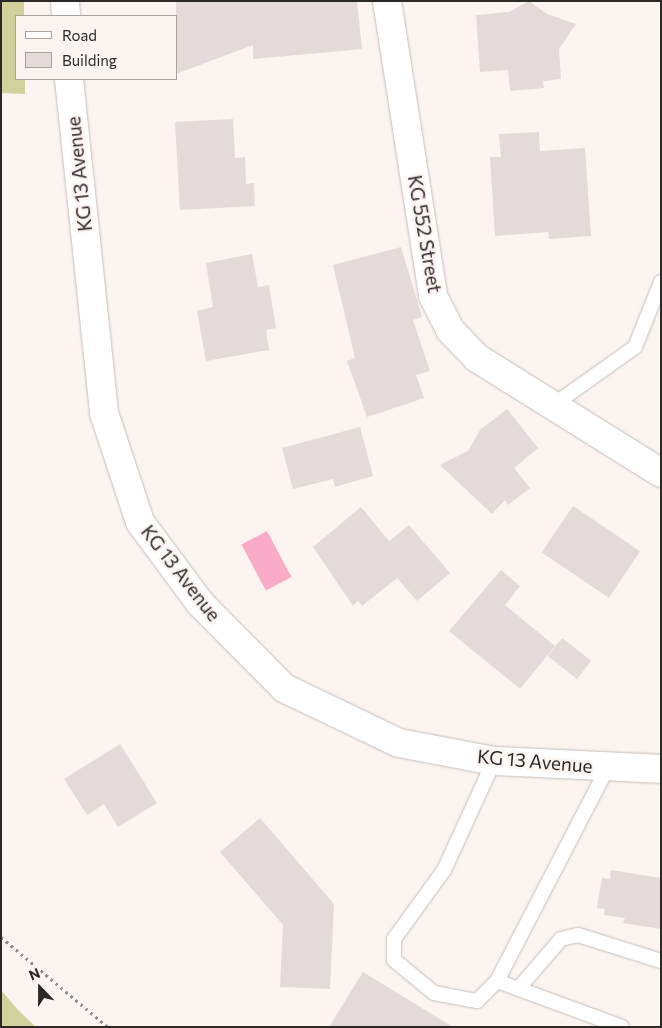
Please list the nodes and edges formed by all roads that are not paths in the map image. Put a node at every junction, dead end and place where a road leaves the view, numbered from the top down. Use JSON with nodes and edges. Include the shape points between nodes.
{"nodes":[{"id":1,"x":65,"y":1,"type":"edge"},
{"id":2,"x":388,"y":1,"type":"edge"},
{"id":3,"x":66,"y":15,"type":"edge"},
{"id":4,"x":69,"y":80,"type":"edge"},
{"id":5,"x":661,"y":282,"type":"edge"},
{"id":6,"x":552,"y":406,"type":"junction"},
{"id":7,"x":661,"y":473,"type":"edge"},
{"id":8,"x":494,"y":761,"type":"junction"},
{"id":9,"x":608,"y":767,"type":"junction"},
{"id":10,"x":661,"y":769,"type":"edge"},
{"id":11,"x":661,"y":961,"type":"edge"},
{"id":12,"x":496,"y":982,"type":"junction"},
{"id":13,"x":518,"y":989,"type":"junction"},
{"id":14,"x":622,"y":1027,"type":"edge"}],
"edges":[{"from":1,"to":3,"type":"street"},
{"from":2,"to":6,"type":"street","name":"KG 552 Street","via":[[433,296],[450,330],[477,358]]},
{"from":4,"to":8,"type":"street","name":"KG 13 Avenue","via":[[104,413],[140,522],[200,603],[284,688],[399,743]]},
{"from":5,"to":6,"type":"lane","via":[[635,347]]},
{"from":6,"to":7,"type":"street","name":"KG 552 Street"},
{"from":8,"to":9,"type":"street","name":"KG 13 Avenue"},
{"from":8,"to":12,"type":"lane","via":[[444,870],[394,939],[394,960],[434,993],[477,1001]]},
{"from":9,"to":10,"type":"street","name":"KG 13 Avenue"},
{"from":9,"to":12,"type":"lane"},
{"from":11,"to":13,"type":"lane","via":[[578,935],[561,939]]},
{"from":12,"to":13,"type":"lane"},
{"from":13,"to":14,"type":"lane"}]}
